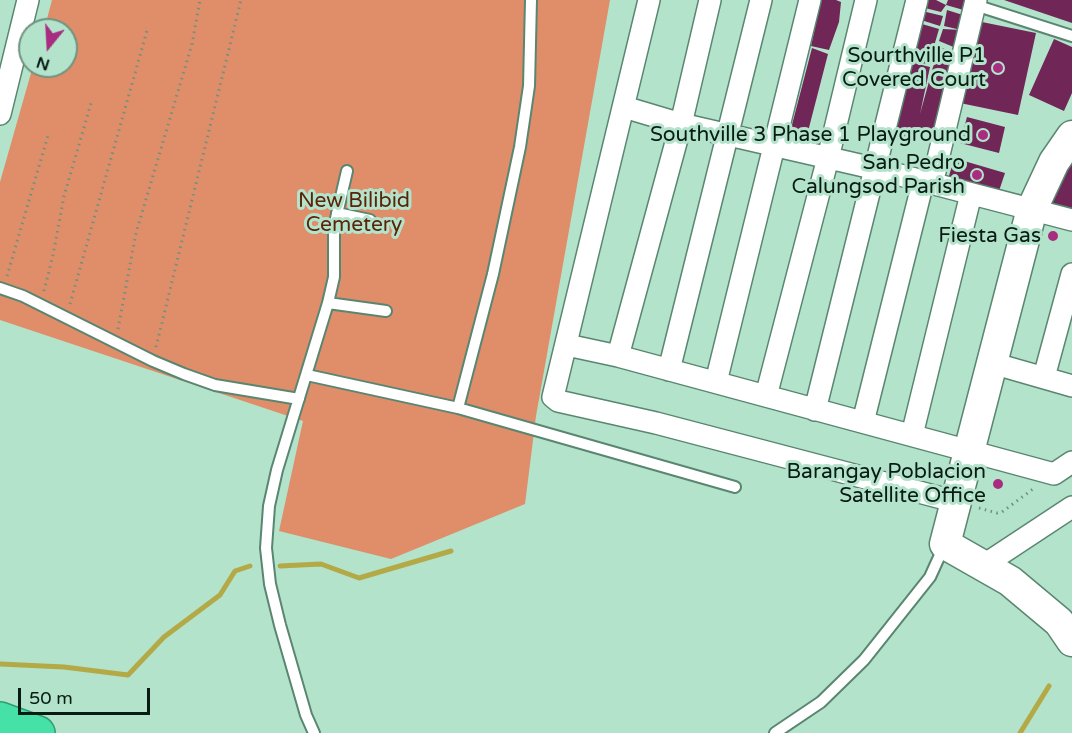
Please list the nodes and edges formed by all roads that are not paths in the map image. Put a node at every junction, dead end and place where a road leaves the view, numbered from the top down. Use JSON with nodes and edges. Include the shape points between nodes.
{"nodes":[{"id":1,"x":28,"y":0,"type":"edge"},
{"id":2,"x":531,"y":0,"type":"edge"},
{"id":3,"x":649,"y":0,"type":"edge"},
{"id":4,"x":710,"y":0,"type":"edge"},
{"id":5,"x":761,"y":0,"type":"edge"},
{"id":6,"x":810,"y":0,"type":"edge"},
{"id":7,"x":866,"y":0,"type":"edge"},
{"id":8,"x":917,"y":0,"type":"edge"},
{"id":9,"x":976,"y":2,"type":"edge"},
{"id":10,"x":1072,"y":36,"type":"edge"},
{"id":11,"x":624,"y":106,"type":"junction"},
{"id":12,"x":0,"y":114,"type":"edge"},
{"id":13,"x":681,"y":124,"type":"junction"},
{"id":14,"x":729,"y":135,"type":"junction"},
{"id":15,"x":1072,"y":136,"type":"edge"},
{"id":16,"x":776,"y":145,"type":"junction"},
{"id":17,"x":828,"y":158,"type":"junction"},
{"id":18,"x":877,"y":169,"type":"junction"},
{"id":19,"x":347,"y":171,"type":"dead end"},
{"id":20,"x":928,"y":183,"type":"junction"},
{"id":21,"x":971,"y":194,"type":"junction"},
{"id":22,"x":1032,"y":209,"type":"junction"},
{"id":23,"x":337,"y":213,"type":"junction"},
{"id":24,"x":370,"y":220,"type":"dead end"},
{"id":25,"x":1072,"y":220,"type":"edge"},
{"id":26,"x":1072,"y":274,"type":"edge"},
{"id":27,"x":2,"y":289,"type":"edge"},
{"id":28,"x":328,"y":303,"type":"junction"},
{"id":29,"x":386,"y":311,"type":"dead end"},
{"id":30,"x":567,"y":345,"type":"junction"},
{"id":31,"x":618,"y":356,"type":"junction"},
{"id":32,"x":992,"y":363,"type":"junction"},
{"id":33,"x":669,"y":370,"type":"junction"},
{"id":34,"x":307,"y":375,"type":"junction"},
{"id":35,"x":1044,"y":377,"type":"junction"},
{"id":36,"x":716,"y":382,"type":"junction"},
{"id":37,"x":1072,"y":386,"type":"edge"},
{"id":38,"x":766,"y":396,"type":"junction"},
{"id":39,"x":299,"y":399,"type":"junction"},
{"id":40,"x":458,"y":408,"type":"junction"},
{"id":41,"x":815,"y":410,"type":"junction"},
{"id":42,"x":863,"y":422,"type":"junction"},
{"id":43,"x":912,"y":435,"type":"junction"},
{"id":44,"x":969,"y":450,"type":"junction"},
{"id":45,"x":1072,"y":462,"type":"edge"},
{"id":46,"x":735,"y":487,"type":"dead end"},
{"id":47,"x":957,"y":502,"type":"junction"},
{"id":48,"x":1072,"y":507,"type":"edge"},
{"id":49,"x":945,"y":544,"type":"junction"},
{"id":50,"x":984,"y":565,"type":"junction"},
{"id":51,"x":1072,"y":641,"type":"edge"},
{"id":52,"x":0,"y":719,"type":"edge"},
{"id":53,"x":38,"y":733,"type":"edge"},
{"id":54,"x":314,"y":733,"type":"edge"},
{"id":55,"x":775,"y":733,"type":"edge"}],
"edges":[{"from":1,"to":12,"type":"street"},
{"from":2,"to":40,"type":"lane","via":[[529,86],[520,147],[493,274]]},
{"from":3,"to":11,"type":"street"},
{"from":4,"to":13,"type":"street"},
{"from":5,"to":14,"type":"street"},
{"from":6,"to":16,"type":"street"},
{"from":7,"to":17,"type":"street"},
{"from":8,"to":18,"type":"street"},
{"from":9,"to":10,"type":"lane"},
{"from":9,"to":20,"type":"street"},
{"from":11,"to":13,"type":"street"},
{"from":11,"to":30,"type":"street"},
{"from":13,"to":14,"type":"street"},
{"from":13,"to":31,"type":"street"},
{"from":14,"to":16,"type":"street"},
{"from":14,"to":33,"type":"street"},
{"from":15,"to":22,"type":"street","via":[[1054,162]]},
{"from":16,"to":17,"type":"street"},
{"from":16,"to":36,"type":"street"},
{"from":17,"to":18,"type":"street"},
{"from":17,"to":38,"type":"street"},
{"from":18,"to":20,"type":"street"},
{"from":18,"to":41,"type":"street"},
{"from":19,"to":23,"type":"lane"},
{"from":20,"to":21,"type":"street"},
{"from":20,"to":42,"type":"street"},
{"from":21,"to":22,"type":"street"},
{"from":21,"to":43,"type":"street"},
{"from":22,"to":25,"type":"street"},
{"from":22,"to":32,"type":"street"},
{"from":23,"to":24,"type":"lane"},
{"from":23,"to":28,"type":"lane","via":[[334,277]]},
{"from":26,"to":35,"type":"street"},
{"from":27,"to":39,"type":"lane","via":[[153,361],[215,385]]},
{"from":28,"to":29,"type":"lane"},
{"from":28,"to":34,"type":"lane"},
{"from":30,"to":31,"type":"street"},
{"from":30,"to":47,"type":"street","via":[[554,390],[553,397],[558,401]]},
{"from":31,"to":33,"type":"street"},
{"from":32,"to":35,"type":"street"},
{"from":32,"to":44,"type":"street"},
{"from":33,"to":36,"type":"street"},
{"from":34,"to":39,"type":"lane"},
{"from":34,"to":40,"type":"lane"},
{"from":35,"to":37,"type":"street"},
{"from":36,"to":38,"type":"street"},
{"from":38,"to":41,"type":"street"},
{"from":39,"to":54,"type":"lane","via":[[269,506],[266,548],[280,625]]},
{"from":40,"to":46,"type":"lane"},
{"from":41,"to":42,"type":"street"},
{"from":42,"to":43,"type":"street"},
{"from":43,"to":44,"type":"street"},
{"from":44,"to":45,"type":"street","via":[[1054,474]]},
{"from":44,"to":47,"type":"street"},
{"from":47,"to":49,"type":"street"},
{"from":48,"to":50,"type":"street"},
{"from":49,"to":50,"type":"street"},
{"from":49,"to":55,"type":"lane","via":[[930,577],[864,660],[821,702]]},
{"from":50,"to":51,"type":"street","via":[[1033,599],[1059,622]]},
{"from":52,"to":53,"type":"highway"}]}
